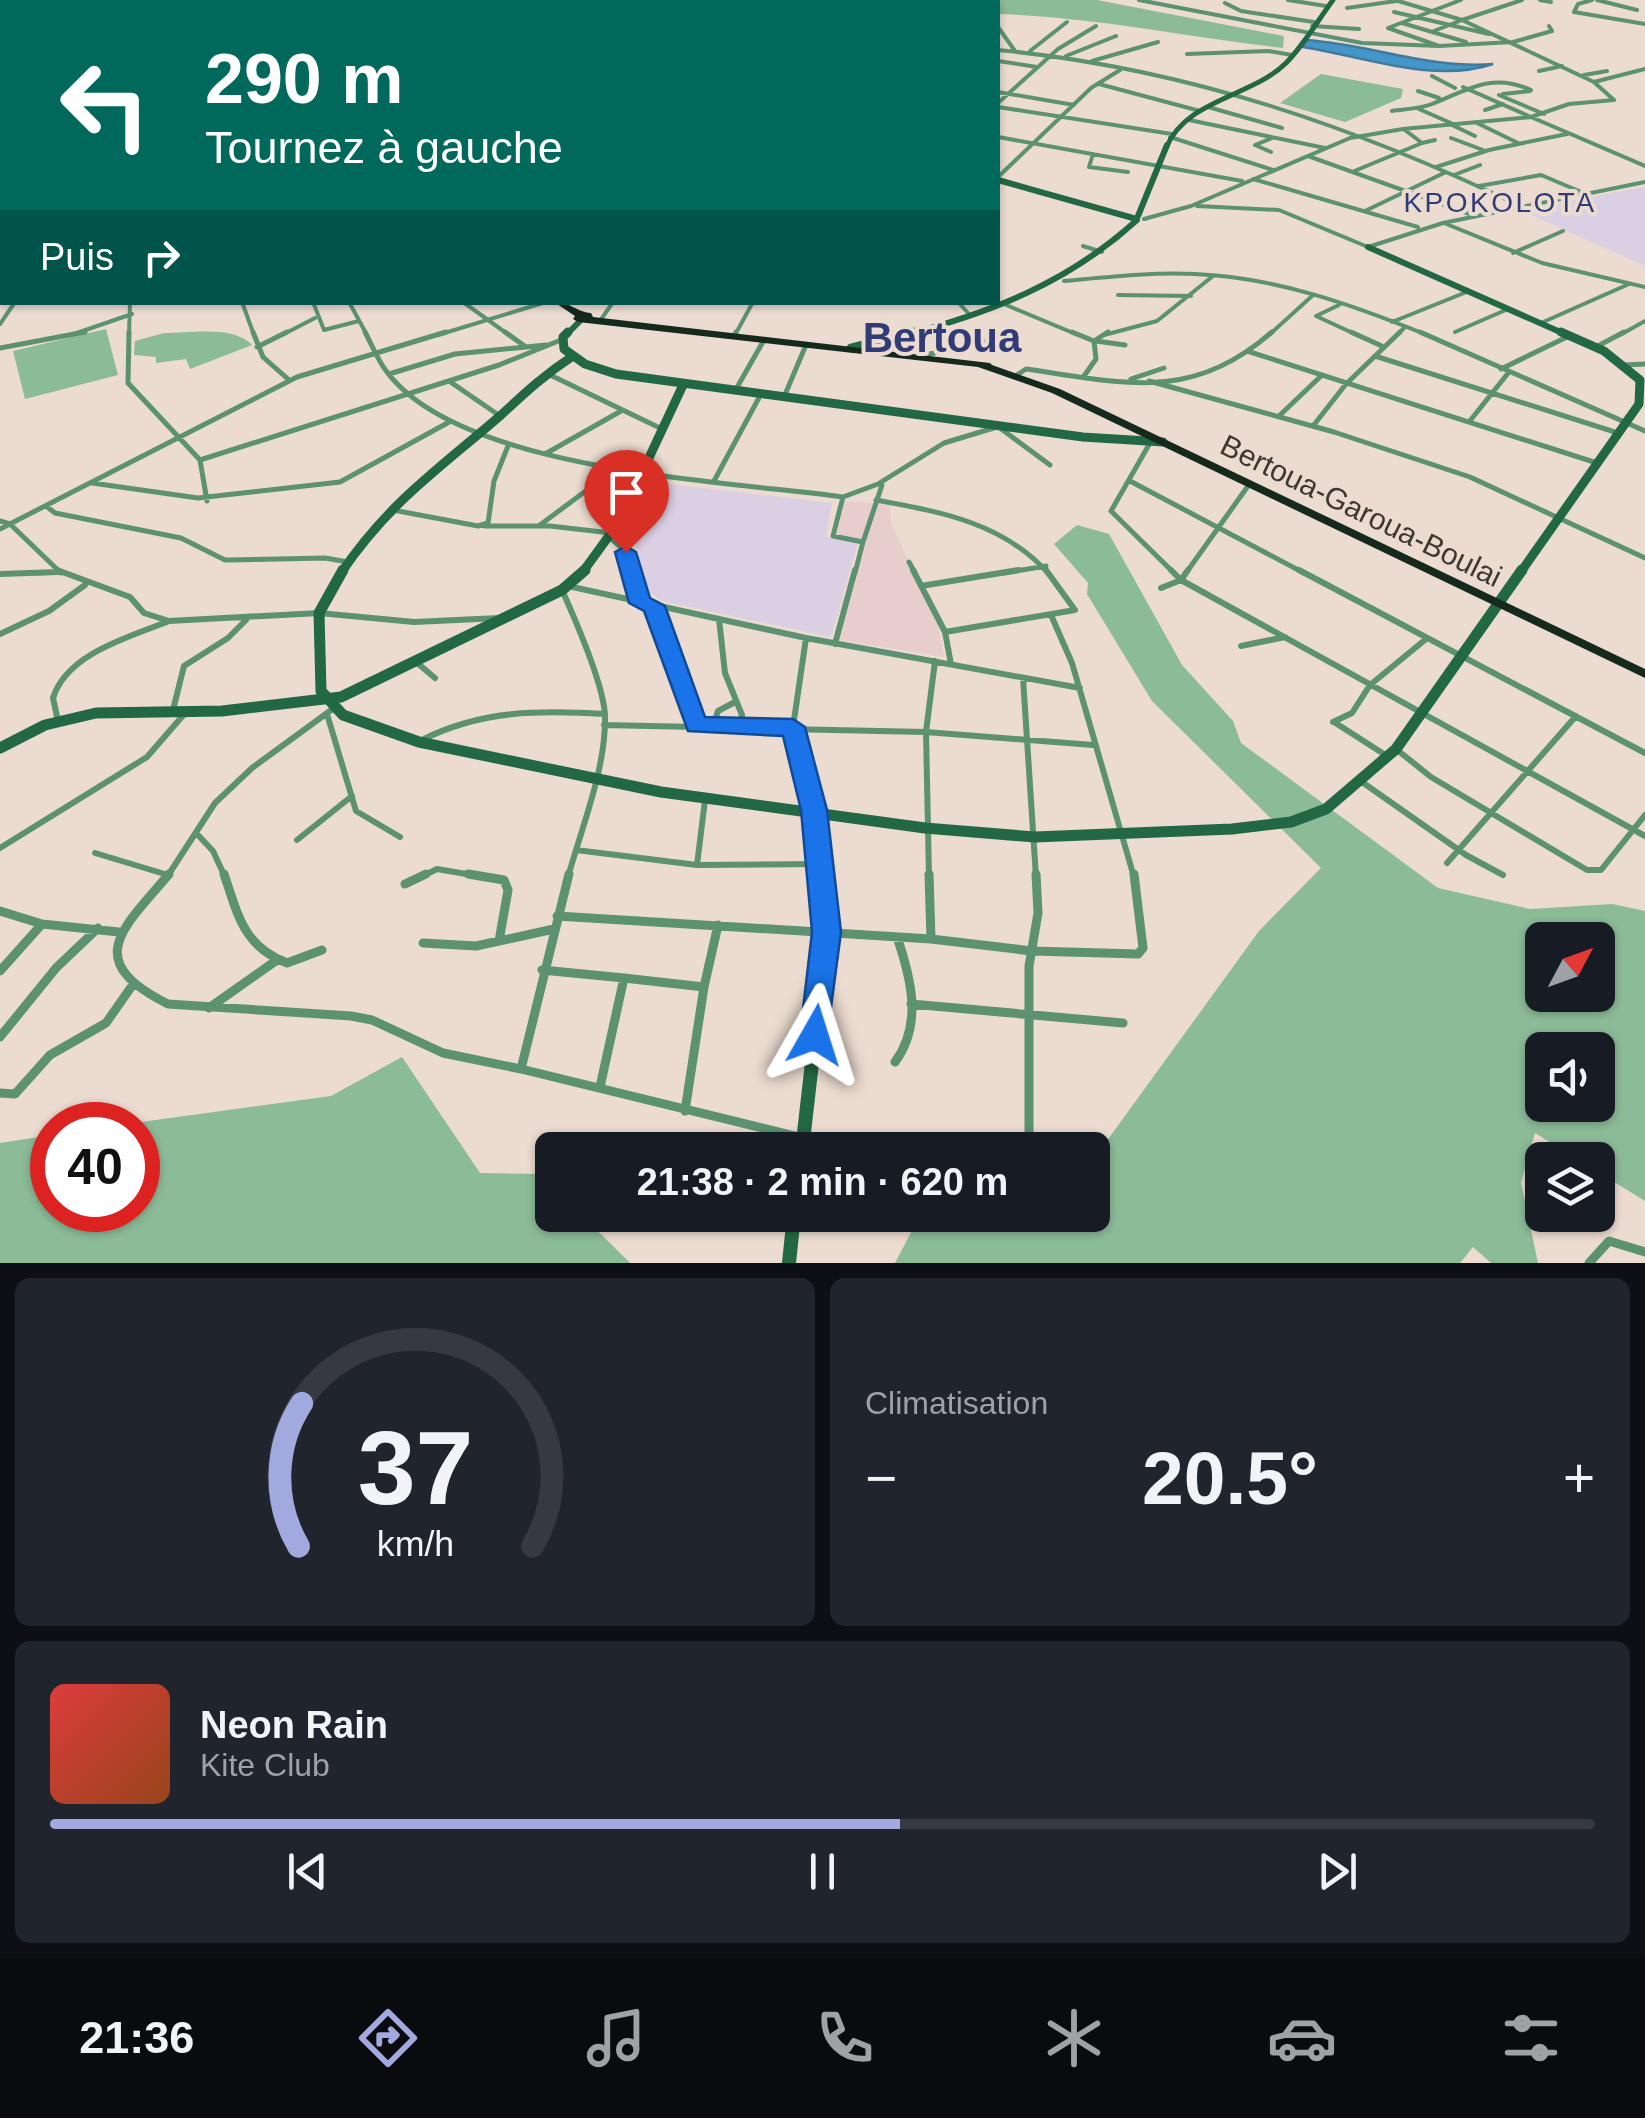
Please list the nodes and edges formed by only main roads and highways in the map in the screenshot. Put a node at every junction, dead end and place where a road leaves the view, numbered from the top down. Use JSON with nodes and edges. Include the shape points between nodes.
{"nodes":[{"id":1,"x":563,"y":305,"type":"edge"},
{"id":2,"x":1645,"y":674,"type":"edge"}],
"edges":[{"from":1,"to":2,"type":"highway","name":"Bertoua-Garoua-Boulai","via":[[588,319],[1022,372],[1156,443]]}]}
